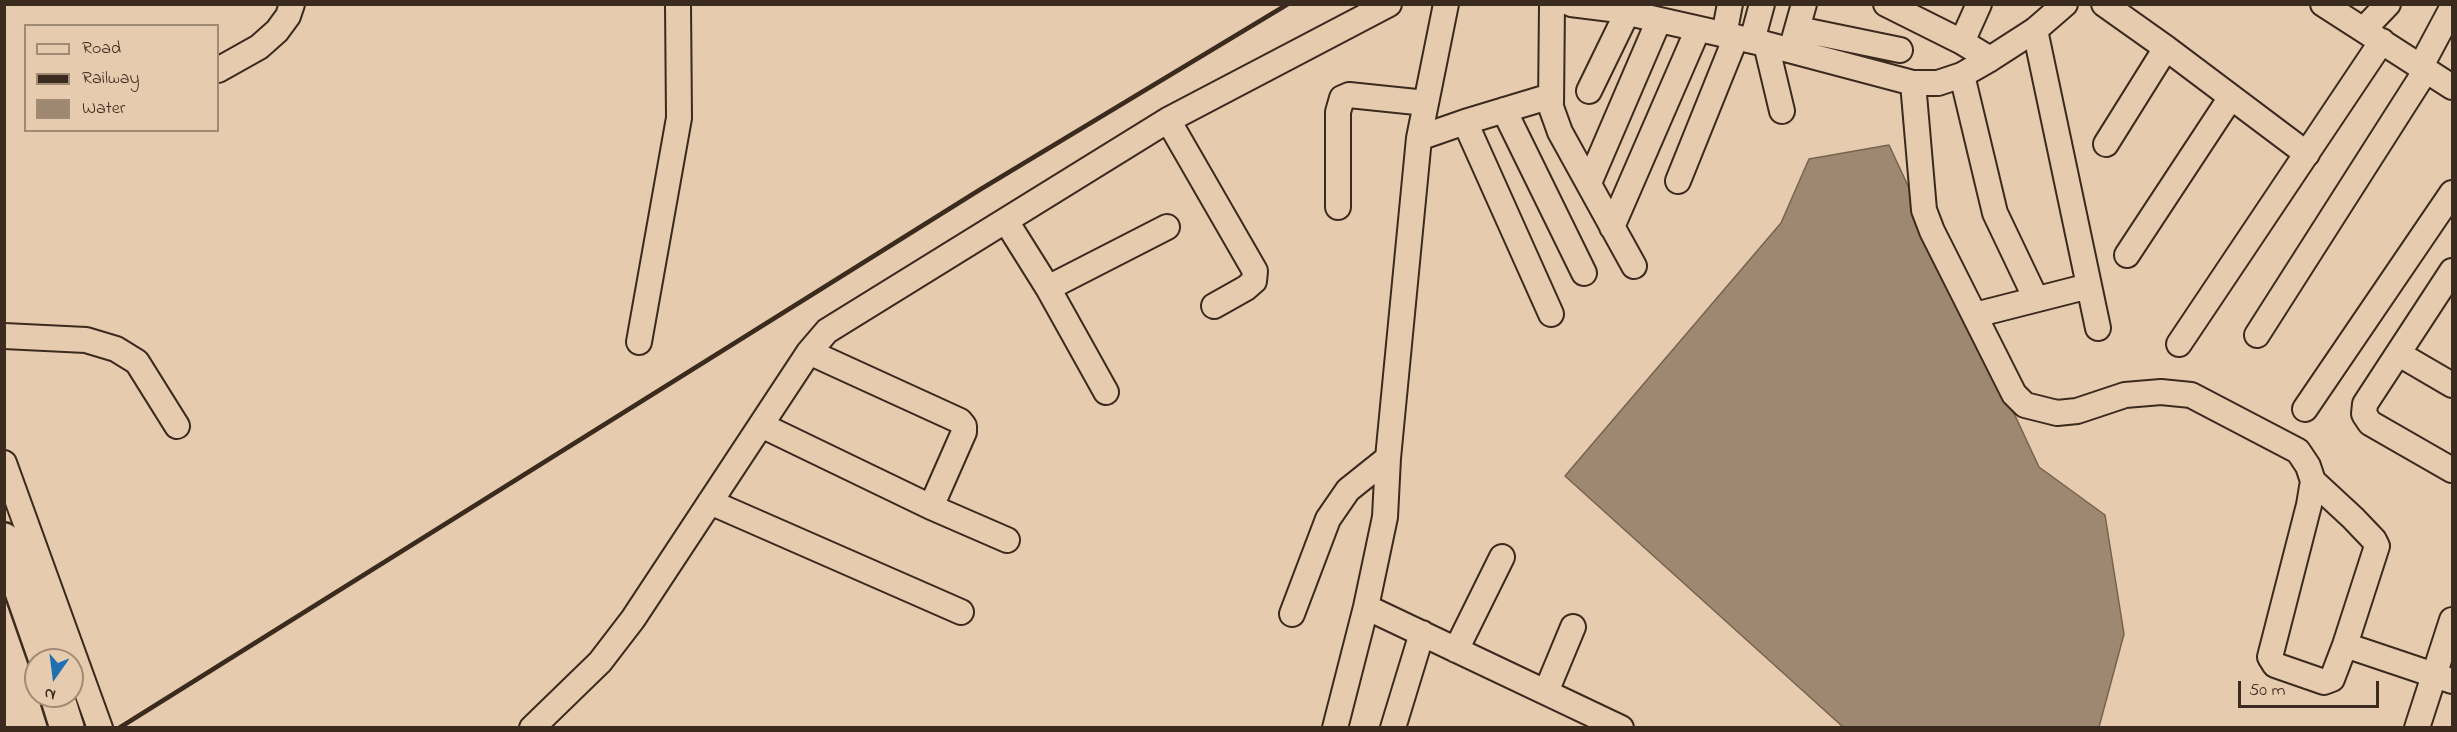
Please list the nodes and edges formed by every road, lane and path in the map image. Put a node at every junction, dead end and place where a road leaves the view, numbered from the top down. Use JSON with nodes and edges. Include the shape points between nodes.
{"nodes":[{"id":1,"x":292,"y":4,"type":"edge"},
{"id":2,"x":678,"y":4,"type":"edge"},
{"id":3,"x":1389,"y":4,"type":"edge"},
{"id":4,"x":1446,"y":4,"type":"edge"},
{"id":5,"x":1552,"y":4,"type":"edge"},
{"id":6,"x":1730,"y":4,"type":"edge"},
{"id":7,"x":1762,"y":4,"type":"edge"},
{"id":8,"x":1804,"y":4,"type":"edge"},
{"id":9,"x":1979,"y":4,"type":"edge"},
{"id":10,"x":2065,"y":4,"type":"edge"},
{"id":11,"x":2104,"y":4,"type":"edge"},
{"id":12,"x":2324,"y":4,"type":"edge"},
{"id":13,"x":2388,"y":4,"type":"edge"},
{"id":14,"x":1574,"y":5,"type":"edge"},
{"id":15,"x":1896,"y":7,"type":"edge"},
{"id":16,"x":2452,"y":8,"type":"edge"},
{"id":17,"x":1635,"y":11,"type":"edge"},
{"id":18,"x":1692,"y":20,"type":"edge"},
{"id":19,"x":2035,"y":30,"type":"junction"},
{"id":20,"x":2373,"y":35,"type":"junction"},
{"id":21,"x":1745,"y":39,"type":"junction"},
{"id":22,"x":1794,"y":39,"type":"junction"},
{"id":23,"x":1962,"y":42,"type":"junction"},
{"id":24,"x":2166,"y":48,"type":"junction"},
{"id":25,"x":1900,"y":50,"type":"dead end"},
{"id":26,"x":1990,"y":59,"type":"junction"},
{"id":27,"x":2423,"y":68,"type":"junction"},
{"id":28,"x":219,"y":69,"type":"edge"},
{"id":29,"x":1962,"y":75,"type":"junction"},
{"id":30,"x":1913,"y":83,"type":"junction"},
{"id":31,"x":2452,"y":87,"type":"edge"},
{"id":32,"x":1588,"y":91,"type":"dead end"},
{"id":33,"x":1551,"y":96,"type":"junction"},
{"id":34,"x":2231,"y":97,"type":"junction"},
{"id":35,"x":1426,"y":104,"type":"junction"},
{"id":36,"x":1504,"y":110,"type":"junction"},
{"id":37,"x":1782,"y":111,"type":"dead end"},
{"id":38,"x":1168,"y":120,"type":"junction"},
{"id":39,"x":1465,"y":122,"type":"junction"},
{"id":40,"x":1419,"y":138,"type":"junction"},
{"id":41,"x":2106,"y":144,"type":"dead end"},
{"id":42,"x":2307,"y":154,"type":"junction"},
{"id":43,"x":1678,"y":181,"type":"dead end"},
{"id":44,"x":1588,"y":183,"type":"junction"},
{"id":45,"x":2452,"y":193,"type":"edge"},
{"id":46,"x":1338,"y":207,"type":"dead end"},
{"id":47,"x":1006,"y":221,"type":"junction"},
{"id":48,"x":1167,"y":226,"type":"dead end"},
{"id":49,"x":1612,"y":227,"type":"junction"},
{"id":50,"x":2127,"y":255,"type":"dead end"},
{"id":51,"x":1634,"y":266,"type":"dead end"},
{"id":52,"x":1584,"y":273,"type":"dead end"},
{"id":53,"x":2451,"y":278,"type":"edge"},
{"id":54,"x":2089,"y":286,"type":"junction"},
{"id":55,"x":1048,"y":288,"type":"junction"},
{"id":56,"x":2036,"y":299,"type":"junction"},
{"id":57,"x":1214,"y":306,"type":"dead end"},
{"id":58,"x":1551,"y":315,"type":"dead end"},
{"id":59,"x":1975,"y":315,"type":"junction"},
{"id":60,"x":2098,"y":328,"type":"dead end"},
{"id":61,"x":2257,"y":335,"type":"dead end"},
{"id":62,"x":4,"y":336,"type":"edge"},
{"id":63,"x":639,"y":342,"type":"dead end"},
{"id":64,"x":2179,"y":344,"type":"dead end"},
{"id":65,"x":809,"y":352,"type":"junction"},
{"id":66,"x":2399,"y":354,"type":"junction"},
{"id":67,"x":2452,"y":386,"type":"edge"},
{"id":68,"x":1106,"y":392,"type":"dead end"},
{"id":69,"x":2305,"y":409,"type":"dead end"},
{"id":70,"x":761,"y":425,"type":"junction"},
{"id":71,"x":177,"y":426,"type":"dead end"},
{"id":72,"x":1388,"y":458,"type":"junction"},
{"id":73,"x":4,"y":463,"type":"edge"},
{"id":74,"x":2452,"y":470,"type":"edge"},
{"id":75,"x":2313,"y":481,"type":"junction"},
{"id":76,"x":710,"y":502,"type":"junction"},
{"id":77,"x":931,"y":507,"type":"junction"},
{"id":78,"x":4,"y":540,"type":"edge"},
{"id":79,"x":1007,"y":540,"type":"dead end"},
{"id":80,"x":1502,"y":556,"type":"dead end"},
{"id":81,"x":1366,"y":607,"type":"junction"},
{"id":82,"x":961,"y":612,"type":"dead end"},
{"id":83,"x":1292,"y":614,"type":"dead end"},
{"id":84,"x":2452,"y":620,"type":"edge"},
{"id":85,"x":1573,"y":627,"type":"dead end"},
{"id":86,"x":1422,"y":633,"type":"junction"},
{"id":87,"x":2345,"y":645,"type":"junction"},
{"id":88,"x":42,"y":648,"type":"edge"},
{"id":89,"x":1456,"y":650,"type":"junction"},
{"id":90,"x":2444,"y":678,"type":"edge"},
{"id":91,"x":1546,"y":692,"type":"junction"},
{"id":92,"x":61,"y":708,"type":"edge"},
{"id":93,"x":67,"y":728,"type":"edge"},
{"id":94,"x":100,"y":728,"type":"edge"},
{"id":95,"x":532,"y":728,"type":"edge"},
{"id":96,"x":1335,"y":728,"type":"edge"},
{"id":97,"x":1393,"y":728,"type":"edge"},
{"id":98,"x":1621,"y":728,"type":"edge"},
{"id":99,"x":2417,"y":728,"type":"edge"}],
"edges":[{"from":1,"to":28,"type":"street","via":[[277,31]]},
{"from":2,"to":63,"type":"street","via":[[679,118]]},
{"from":3,"to":38,"type":"street"},
{"from":4,"to":35,"type":"street"},
{"from":5,"to":33,"type":"street"},
{"from":6,"to":21,"type":"street"},
{"from":7,"to":21,"type":"street"},
{"from":8,"to":22,"type":"street"},
{"from":9,"to":23,"type":"street"},
{"from":10,"to":19,"type":"street"},
{"from":11,"to":24,"type":"street"},
{"from":12,"to":20,"type":"street"},
{"from":13,"to":20,"type":"street"},
{"from":14,"to":17,"type":"street"},
{"from":15,"to":23,"type":"street"},
{"from":16,"to":27,"type":"street"},
{"from":17,"to":18,"type":"street"},
{"from":17,"to":32,"type":"street"},
{"from":17,"to":44,"type":"street"},
{"from":18,"to":21,"type":"street"},
{"from":18,"to":49,"type":"street"},
{"from":19,"to":26,"type":"street"},
{"from":19,"to":54,"type":"street"},
{"from":20,"to":27,"type":"street"},
{"from":20,"to":42,"type":"street"},
{"from":21,"to":22,"type":"street"},
{"from":21,"to":37,"type":"street"},
{"from":21,"to":43,"type":"street"},
{"from":22,"to":25,"type":"street"},
{"from":22,"to":30,"type":"street"},
{"from":23,"to":26,"type":"street"},
{"from":24,"to":34,"type":"street"},
{"from":24,"to":41,"type":"street"},
{"from":26,"to":29,"type":"street"},
{"from":27,"to":31,"type":"street"},
{"from":27,"to":61,"type":"street"},
{"from":29,"to":30,"type":"street","via":[[1938,84]]},
{"from":29,"to":56,"type":"street","via":[[1995,213]]},
{"from":30,"to":59,"type":"street","via":[[1924,210]]},
{"from":33,"to":36,"type":"street"},
{"from":33,"to":44,"type":"street","via":[[1560,132]]},
{"from":34,"to":42,"type":"street"},
{"from":34,"to":50,"type":"street"},
{"from":35,"to":40,"type":"street"},
{"from":35,"to":46,"type":"street","via":[[1342,98],[1338,112]]},
{"from":36,"to":39,"type":"street"},
{"from":36,"to":52,"type":"street"},
{"from":38,"to":47,"type":"street"},
{"from":38,"to":57,"type":"street","via":[[1255,271],[1254,281],[1246,288]]},
{"from":39,"to":40,"type":"street"},
{"from":39,"to":58,"type":"street"},
{"from":40,"to":72,"type":"street"},
{"from":42,"to":64,"type":"street"},
{"from":44,"to":49,"type":"street"},
{"from":45,"to":69,"type":"street"},
{"from":47,"to":55,"type":"street"},
{"from":47,"to":65,"type":"street","via":[[828,331]]},
{"from":48,"to":55,"type":"street"},
{"from":49,"to":51,"type":"street"},
{"from":53,"to":66,"type":"street"},
{"from":54,"to":56,"type":"street"},
{"from":54,"to":60,"type":"street"},
{"from":55,"to":68,"type":"street"},
{"from":56,"to":59,"type":"street"},
{"from":59,"to":75,"type":"street","via":[[2014,394],[2025,405],[2057,413],[2077,411],[2125,395],[2191,395],[2298,451]]},
{"from":62,"to":71,"type":"street","via":[[86,340],[116,349],[136,362]]},
{"from":65,"to":70,"type":"street"},
{"from":65,"to":77,"type":"street","via":[[964,426]]},
{"from":66,"to":67,"type":"street"},
{"from":66,"to":74,"type":"street","via":[[2364,404],[2364,414],[2370,423]]},
{"from":70,"to":76,"type":"street"},
{"from":70,"to":77,"type":"street"},
{"from":72,"to":81,"type":"street","via":[[1385,517]]},
{"from":72,"to":83,"type":"street","via":[[1348,490],[1328,519]]},
{"from":73,"to":94,"type":"street"},
{"from":75,"to":87,"type":"street","via":[[2377,546]]},
{"from":75,"to":87,"type":"street","via":[[2270,657],[2275,665],[2328,682]]},
{"from":76,"to":82,"type":"street"},
{"from":76,"to":95,"type":"street","via":[[600,662]]},
{"from":77,"to":79,"type":"street"},
{"from":78,"to":88,"type":"highway"},
{"from":80,"to":89,"type":"street"},
{"from":81,"to":86,"type":"street"},
{"from":81,"to":96,"type":"street"},
{"from":84,"to":90,"type":"street"},
{"from":85,"to":91,"type":"street"},
{"from":86,"to":89,"type":"street"},
{"from":86,"to":97,"type":"street"},
{"from":87,"to":90,"type":"street"},
{"from":89,"to":91,"type":"street"},
{"from":90,"to":99,"type":"street"},
{"from":91,"to":98,"type":"street"},
{"from":92,"to":93,"type":"highway"}]}
